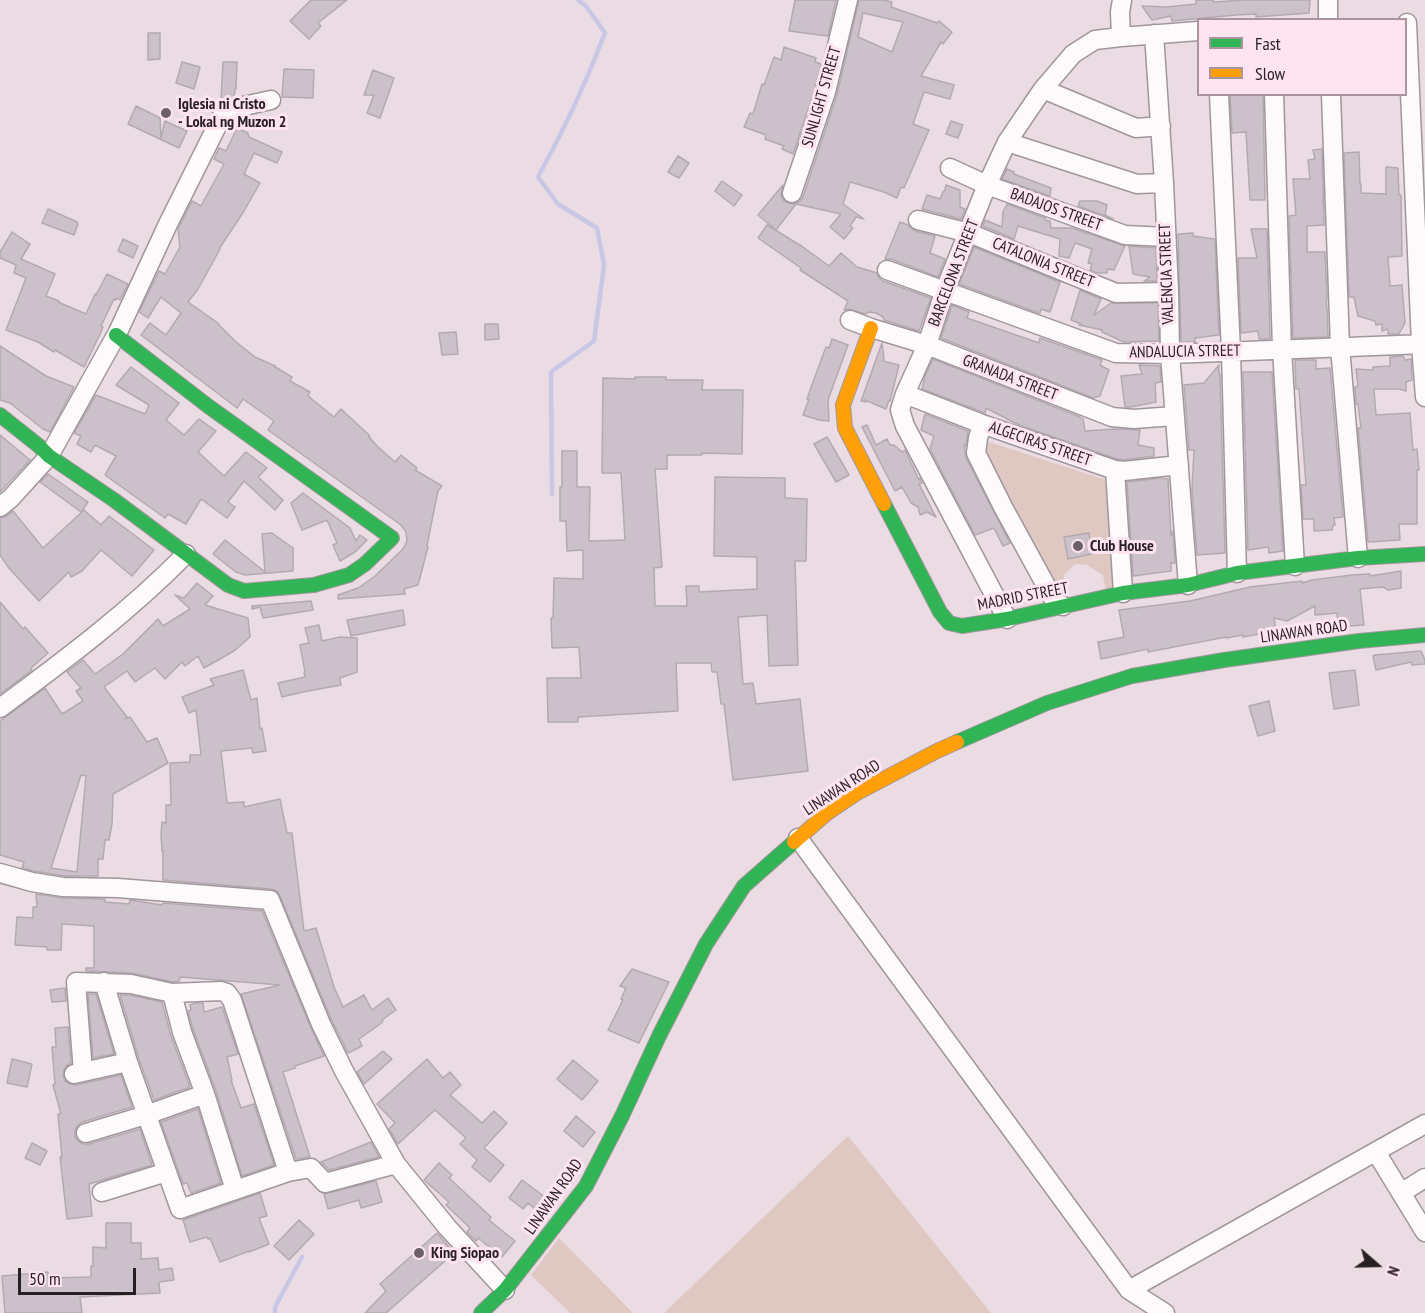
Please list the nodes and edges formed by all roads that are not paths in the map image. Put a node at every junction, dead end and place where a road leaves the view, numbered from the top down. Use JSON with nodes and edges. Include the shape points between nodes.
{"nodes":[{"id":1,"x":848,"y":0,"type":"edge"},
{"id":2,"x":1122,"y":0,"type":"edge"},
{"id":3,"x":1328,"y":0,"type":"edge"},
{"id":4,"x":1328,"y":18,"type":"edge"},
{"id":5,"x":1412,"y":23,"type":"edge"},
{"id":6,"x":1197,"y":31,"type":"edge"},
{"id":7,"x":1154,"y":34,"type":"junction"},
{"id":8,"x":1121,"y":37,"type":"junction"},
{"id":9,"x":1418,"y":82,"type":"edge"},
{"id":10,"x":1043,"y":89,"type":"junction"},
{"id":11,"x":1219,"y":96,"type":"edge"},
{"id":12,"x":1274,"y":96,"type":"edge"},
{"id":13,"x":1331,"y":96,"type":"edge"},
{"id":14,"x":271,"y":100,"type":"dead end"},
{"id":15,"x":1161,"y":126,"type":"junction"},
{"id":16,"x":1418,"y":133,"type":"edge"},
{"id":17,"x":1007,"y":142,"type":"junction"},
{"id":18,"x":950,"y":168,"type":"dead end"},
{"id":19,"x":1164,"y":183,"type":"junction"},
{"id":20,"x":987,"y":185,"type":"junction"},
{"id":21,"x":792,"y":193,"type":"dead end"},
{"id":22,"x":918,"y":220,"type":"dead end"},
{"id":23,"x":969,"y":232,"type":"junction"},
{"id":24,"x":1166,"y":237,"type":"junction"},
{"id":25,"x":887,"y":270,"type":"dead end"},
{"id":26,"x":945,"y":290,"type":"junction"},
{"id":27,"x":1169,"y":291,"type":"junction"},
{"id":28,"x":850,"y":320,"type":"dead end"},
{"id":29,"x":871,"y":328,"type":"junction"},
{"id":30,"x":116,"y":335,"type":"junction"},
{"id":31,"x":1423,"y":344,"type":"edge"},
{"id":32,"x":927,"y":345,"type":"junction"},
{"id":33,"x":1340,"y":347,"type":"junction"},
{"id":34,"x":1281,"y":349,"type":"junction"},
{"id":35,"x":1231,"y":351,"type":"junction"},
{"id":36,"x":1170,"y":354,"type":"junction"},
{"id":37,"x":905,"y":394,"type":"junction"},
{"id":38,"x":1425,"y":396,"type":"edge"},
{"id":39,"x":0,"y":416,"type":"edge"},
{"id":40,"x":1174,"y":416,"type":"junction"},
{"id":41,"x":982,"y":424,"type":"junction"},
{"id":42,"x":49,"y":456,"type":"junction"},
{"id":43,"x":1179,"y":465,"type":"junction"},
{"id":44,"x":1114,"y":470,"type":"junction"},
{"id":45,"x":0,"y":507,"type":"edge"},
{"id":46,"x":186,"y":554,"type":"junction"},
{"id":47,"x":1425,"y":554,"type":"edge"},
{"id":48,"x":1358,"y":558,"type":"junction"},
{"id":49,"x":1295,"y":566,"type":"junction"},
{"id":50,"x":1237,"y":573,"type":"junction"},
{"id":51,"x":1188,"y":585,"type":"junction"},
{"id":52,"x":1123,"y":593,"type":"junction"},
{"id":53,"x":1063,"y":606,"type":"junction"},
{"id":54,"x":1007,"y":619,"type":"junction"},
{"id":55,"x":1425,"y":635,"type":"edge"},
{"id":56,"x":0,"y":708,"type":"edge"},
{"id":57,"x":798,"y":838,"type":"junction"},
{"id":58,"x":0,"y":873,"type":"edge"},
{"id":59,"x":104,"y":982,"type":"junction"},
{"id":60,"x":172,"y":993,"type":"junction"},
{"id":61,"x":128,"y":1062,"type":"junction"},
{"id":62,"x":205,"y":1094,"type":"junction"},
{"id":63,"x":146,"y":1115,"type":"junction"},
{"id":64,"x":1425,"y":1124,"type":"edge"},
{"id":65,"x":86,"y":1133,"type":"dead end"},
{"id":66,"x":1376,"y":1152,"type":"junction"},
{"id":67,"x":396,"y":1164,"type":"junction"},
{"id":68,"x":167,"y":1172,"type":"junction"},
{"id":69,"x":288,"y":1172,"type":"junction"},
{"id":70,"x":1425,"y":1178,"type":"edge"},
{"id":71,"x":235,"y":1190,"type":"junction"},
{"id":72,"x":102,"y":1192,"type":"dead end"},
{"id":73,"x":1401,"y":1193,"type":"junction"},
{"id":74,"x":1425,"y":1233,"type":"edge"},
{"id":75,"x":505,"y":1290,"type":"junction"},
{"id":76,"x":1129,"y":1290,"type":"junction"},
{"id":77,"x":481,"y":1313,"type":"edge"},
{"id":78,"x":1165,"y":1313,"type":"edge"}],
"edges":[{"from":1,"to":21,"type":"street","name":"SUNLIGHT STREET","via":[[826,92]]},
{"from":2,"to":8,"type":"street"},
{"from":3,"to":4,"type":"street"},
{"from":5,"to":9,"type":"street"},
{"from":6,"to":7,"type":"street","name":"BARCELONA STREET"},
{"from":7,"to":8,"type":"street","name":"BARCELONA STREET"},
{"from":7,"to":15,"type":"street","name":"VALENCIA STREET"},
{"from":8,"to":10,"type":"street","name":"BARCELONA STREET","via":[[1095,40],[1073,54]]},
{"from":9,"to":16,"type":"street"},
{"from":10,"to":15,"type":"street","via":[[1136,128]]},
{"from":10,"to":17,"type":"street","name":"BARCELONA STREET"},
{"from":11,"to":35,"type":"street"},
{"from":12,"to":34,"type":"street"},
{"from":13,"to":33,"type":"street"},
{"from":14,"to":30,"type":"street","via":[[230,109],[219,119]]},
{"from":15,"to":19,"type":"street","name":"VALENCIA STREET"},
{"from":16,"to":31,"type":"street"},
{"from":17,"to":19,"type":"street","via":[[1137,184]]},
{"from":17,"to":20,"type":"street","name":"BARCELONA STREET"},
{"from":18,"to":20,"type":"street","name":"BADAJOS STREET"},
{"from":19,"to":24,"type":"street","name":"VALENCIA STREET"},
{"from":20,"to":23,"type":"street","name":"BARCELONA STREET"},
{"from":20,"to":24,"type":"street","name":"BADAJOS STREET","via":[[1125,236]]},
{"from":22,"to":23,"type":"street","name":"CATALONIA STREET"},
{"from":23,"to":26,"type":"street","name":"BARCELONA STREET"},
{"from":23,"to":27,"type":"street","name":"CATALONIA STREET","via":[[1116,293]]},
{"from":24,"to":27,"type":"street","name":"VALENCIA STREET"},
{"from":25,"to":26,"type":"street","name":"ANDALUCIA STREET"},
{"from":26,"to":32,"type":"street","name":"BARCELONA STREET"},
{"from":26,"to":36,"type":"street","name":"ANDALUCIA STREET","via":[[1116,353]]},
{"from":27,"to":36,"type":"street","name":"VALENCIA STREET"},
{"from":28,"to":29,"type":"street","name":"GRANADA STREET"},
{"from":29,"to":32,"type":"street","name":"GRANADA STREET"},
{"from":29,"to":54,"type":"street","name":"MADRID STREET","via":[[843,405],[845,428],[949,623],[962,626]]},
{"from":30,"to":42,"type":"street"},
{"from":30,"to":46,"type":"street","via":[[392,538],[349,574],[314,585],[244,591],[228,585]]},
{"from":31,"to":33,"type":"street","name":"ANDALUCIA STREET"},
{"from":31,"to":38,"type":"street"},
{"from":32,"to":37,"type":"street","name":"BARCELONA STREET"},
{"from":32,"to":40,"type":"street","name":"GRANADA STREET","via":[[1112,417]]},
{"from":33,"to":34,"type":"street","name":"ANDALUCIA STREET"},
{"from":33,"to":48,"type":"street"},
{"from":34,"to":35,"type":"street","name":"ANDALUCIA STREET"},
{"from":34,"to":49,"type":"street"},
{"from":35,"to":36,"type":"street","name":"ANDALUCIA STREET"},
{"from":35,"to":50,"type":"street"},
{"from":36,"to":40,"type":"street","name":"VALENCIA STREET"},
{"from":37,"to":41,"type":"street","name":"ALGECIRAS STREET"},
{"from":37,"to":54,"type":"street","name":"BARCELONA STREET","via":[[900,410],[905,426]]},
{"from":39,"to":42,"type":"street"},
{"from":40,"to":43,"type":"street","name":"VALENCIA STREET"},
{"from":41,"to":44,"type":"street","name":"ALGECIRAS STREET"},
{"from":41,"to":53,"type":"street","via":[[976,453],[1055,602]]},
{"from":42,"to":45,"type":"street"},
{"from":42,"to":46,"type":"street"},
{"from":43,"to":44,"type":"street","name":"ALGECIRAS STREET"},
{"from":43,"to":51,"type":"street","name":"VALENCIA STREET"},
{"from":44,"to":52,"type":"street"},
{"from":46,"to":56,"type":"street","via":[[117,618]]},
{"from":47,"to":48,"type":"street","name":"MADRID STREET"},
{"from":48,"to":49,"type":"street","name":"MADRID STREET"},
{"from":49,"to":50,"type":"street","name":"MADRID STREET"},
{"from":50,"to":51,"type":"street","name":"MADRID STREET"},
{"from":51,"to":52,"type":"street","name":"MADRID STREET"},
{"from":52,"to":53,"type":"street","name":"MADRID STREET"},
{"from":53,"to":54,"type":"street","name":"MADRID STREET"},
{"from":55,"to":57,"type":"street","name":"LINAWAN ROAD","via":[[1359,641],[1132,676],[1047,703],[937,751],[857,793]]},
{"from":57,"to":75,"type":"street","name":"LINAWAN ROAD","via":[[744,886],[706,944],[586,1186]]},
{"from":57,"to":76,"type":"street"},
{"from":58,"to":67,"type":"street","via":[[63,887],[270,900],[321,1023]]},
{"from":59,"to":60,"type":"street"},
{"from":59,"to":61,"type":"street"},
{"from":59,"to":61,"type":"street","via":[[76,982],[78,1073]]},
{"from":60,"to":62,"type":"street"},
{"from":60,"to":69,"type":"street","via":[[221,990],[232,1000]]},
{"from":61,"to":63,"type":"street"},
{"from":62,"to":63,"type":"street"},
{"from":62,"to":71,"type":"street"},
{"from":63,"to":65,"type":"street"},
{"from":63,"to":68,"type":"street"},
{"from":64,"to":66,"type":"street"},
{"from":66,"to":73,"type":"street"},
{"from":66,"to":76,"type":"street"},
{"from":67,"to":69,"type":"street","via":[[325,1183],[311,1168]]},
{"from":67,"to":75,"type":"street"},
{"from":68,"to":71,"type":"street","via":[[180,1209]]},
{"from":68,"to":72,"type":"street"},
{"from":69,"to":71,"type":"street"},
{"from":70,"to":73,"type":"street"},
{"from":73,"to":74,"type":"street"},
{"from":75,"to":77,"type":"street","name":"LINAWAN ROAD"},
{"from":76,"to":78,"type":"street"}]}
